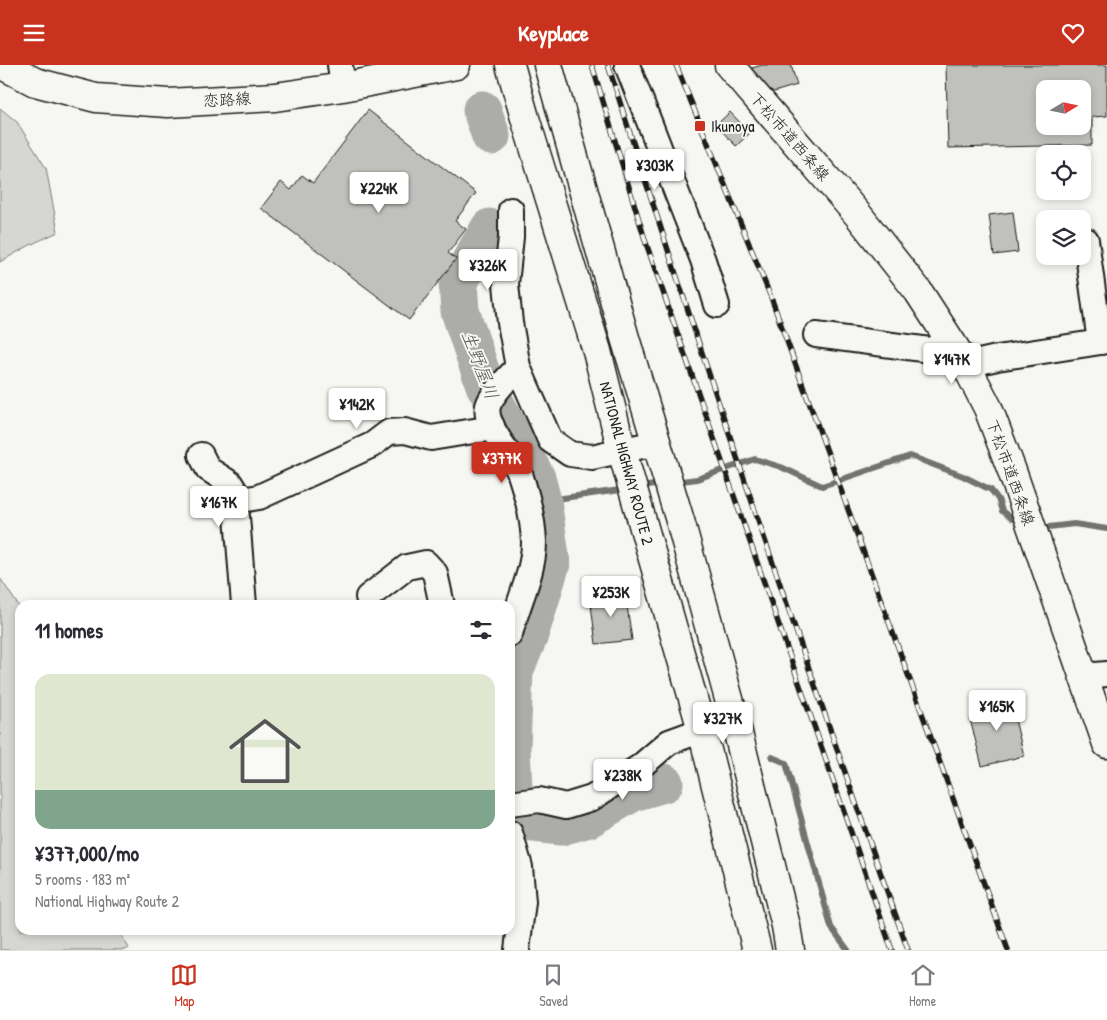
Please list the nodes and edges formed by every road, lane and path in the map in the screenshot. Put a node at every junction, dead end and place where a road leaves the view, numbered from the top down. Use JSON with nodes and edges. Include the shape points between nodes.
{"nodes":[{"id":1,"x":2,"y":65,"type":"edge"},
{"id":2,"x":456,"y":65,"type":"edge"},
{"id":3,"x":510,"y":65,"type":"edge"},
{"id":4,"x":548,"y":65,"type":"edge"},
{"id":5,"x":627,"y":65,"type":"edge"},
{"id":6,"x":729,"y":65,"type":"edge"},
{"id":7,"x":341,"y":76,"type":"edge"},
{"id":8,"x":510,"y":210,"type":"dead end"},
{"id":9,"x":1090,"y":265,"type":"edge"},
{"id":10,"x":717,"y":305,"type":"dead end"},
{"id":11,"x":816,"y":335,"type":"dead end"},
{"id":12,"x":1103,"y":342,"type":"edge"},
{"id":13,"x":959,"y":354,"type":"junction"},
{"id":14,"x":518,"y":367,"type":"junction"},
{"id":15,"x":492,"y":426,"type":"junction"},
{"id":16,"x":656,"y":443,"type":"junction"},
{"id":17,"x":622,"y":451,"type":"junction"},
{"id":18,"x":201,"y":455,"type":"dead end"},
{"id":19,"x":236,"y":501,"type":"junction"},
{"id":20,"x":368,"y":597,"type":"dead end"},
{"id":21,"x":244,"y":600,"type":"edge"},
{"id":22,"x":441,"y":600,"type":"edge"},
{"id":23,"x":515,"y":614,"type":"edge"},
{"id":24,"x":1095,"y":675,"type":"edge"},
{"id":25,"x":735,"y":721,"type":"junction"},
{"id":26,"x":702,"y":729,"type":"junction"},
{"id":27,"x":1107,"y":744,"type":"edge"},
{"id":28,"x":518,"y":802,"type":"edge"},
{"id":29,"x":515,"y":850,"type":"edge"},
{"id":30,"x":516,"y":950,"type":"edge"},
{"id":31,"x":757,"y":950,"type":"edge"},
{"id":32,"x":790,"y":950,"type":"edge"}],
"edges":[{"from":1,"to":7,"type":"main road","name":"恋路線","via":[[35,82],[96,98],[168,103],[275,97]]},
{"from":2,"to":7,"type":"main road","name":"恋路線"},
{"from":3,"to":17,"type":"main road","name":"NATIONAL HIGHWAY ROUTE 2","via":[[597,351]]},
{"from":4,"to":16,"type":"main road","name":"NATIONAL HIGHWAY ROUTE 2"},
{"from":5,"to":10,"type":"street","via":[[703,260]]},
{"from":6,"to":13,"type":"main road","name":"下松市道西条線","via":[[859,216],[918,291]]},
{"from":8,"to":14,"type":"street","via":[[506,284]]},
{"from":9,"to":12,"type":"street"},
{"from":11,"to":13,"type":"street"},
{"from":12,"to":13,"type":"street","via":[[997,358]]},
{"from":13,"to":24,"type":"main road","name":"下松市道西条線","via":[[988,408]]},
{"from":14,"to":15,"type":"street","via":[[488,404],[487,413]]},
{"from":14,"to":17,"type":"street","via":[[550,440],[570,455],[592,457]]},
{"from":15,"to":19,"type":"street","via":[[431,438],[404,431],[389,433],[372,445],[259,497]]},
{"from":15,"to":23,"type":"street","via":[[519,472],[534,543],[530,569]]},
{"from":16,"to":17,"type":"street"},
{"from":16,"to":25,"type":"main road","name":"NATIONAL HIGHWAY ROUTE 2"},
{"from":17,"to":26,"type":"main road","name":"NATIONAL HIGHWAY ROUTE 2"},
{"from":18,"to":19,"type":"street","via":[[208,469],[230,483]]},
{"from":19,"to":21,"type":"street"},
{"from":20,"to":22,"type":"street","via":[[407,567],[426,563],[435,573]]},
{"from":24,"to":27,"type":"main road","name":"下松市道西条線"},
{"from":25,"to":26,"type":"street"},
{"from":25,"to":32,"type":"main road","name":"NATIONAL HIGHWAY ROUTE 2"},
{"from":26,"to":28,"type":"street","via":[[669,742],[641,766],[592,798],[566,806],[539,800]]},
{"from":26,"to":31,"type":"main road","name":"NATIONAL HIGHWAY ROUTE 2"},
{"from":29,"to":30,"type":"street","via":[[523,902]]}]}
